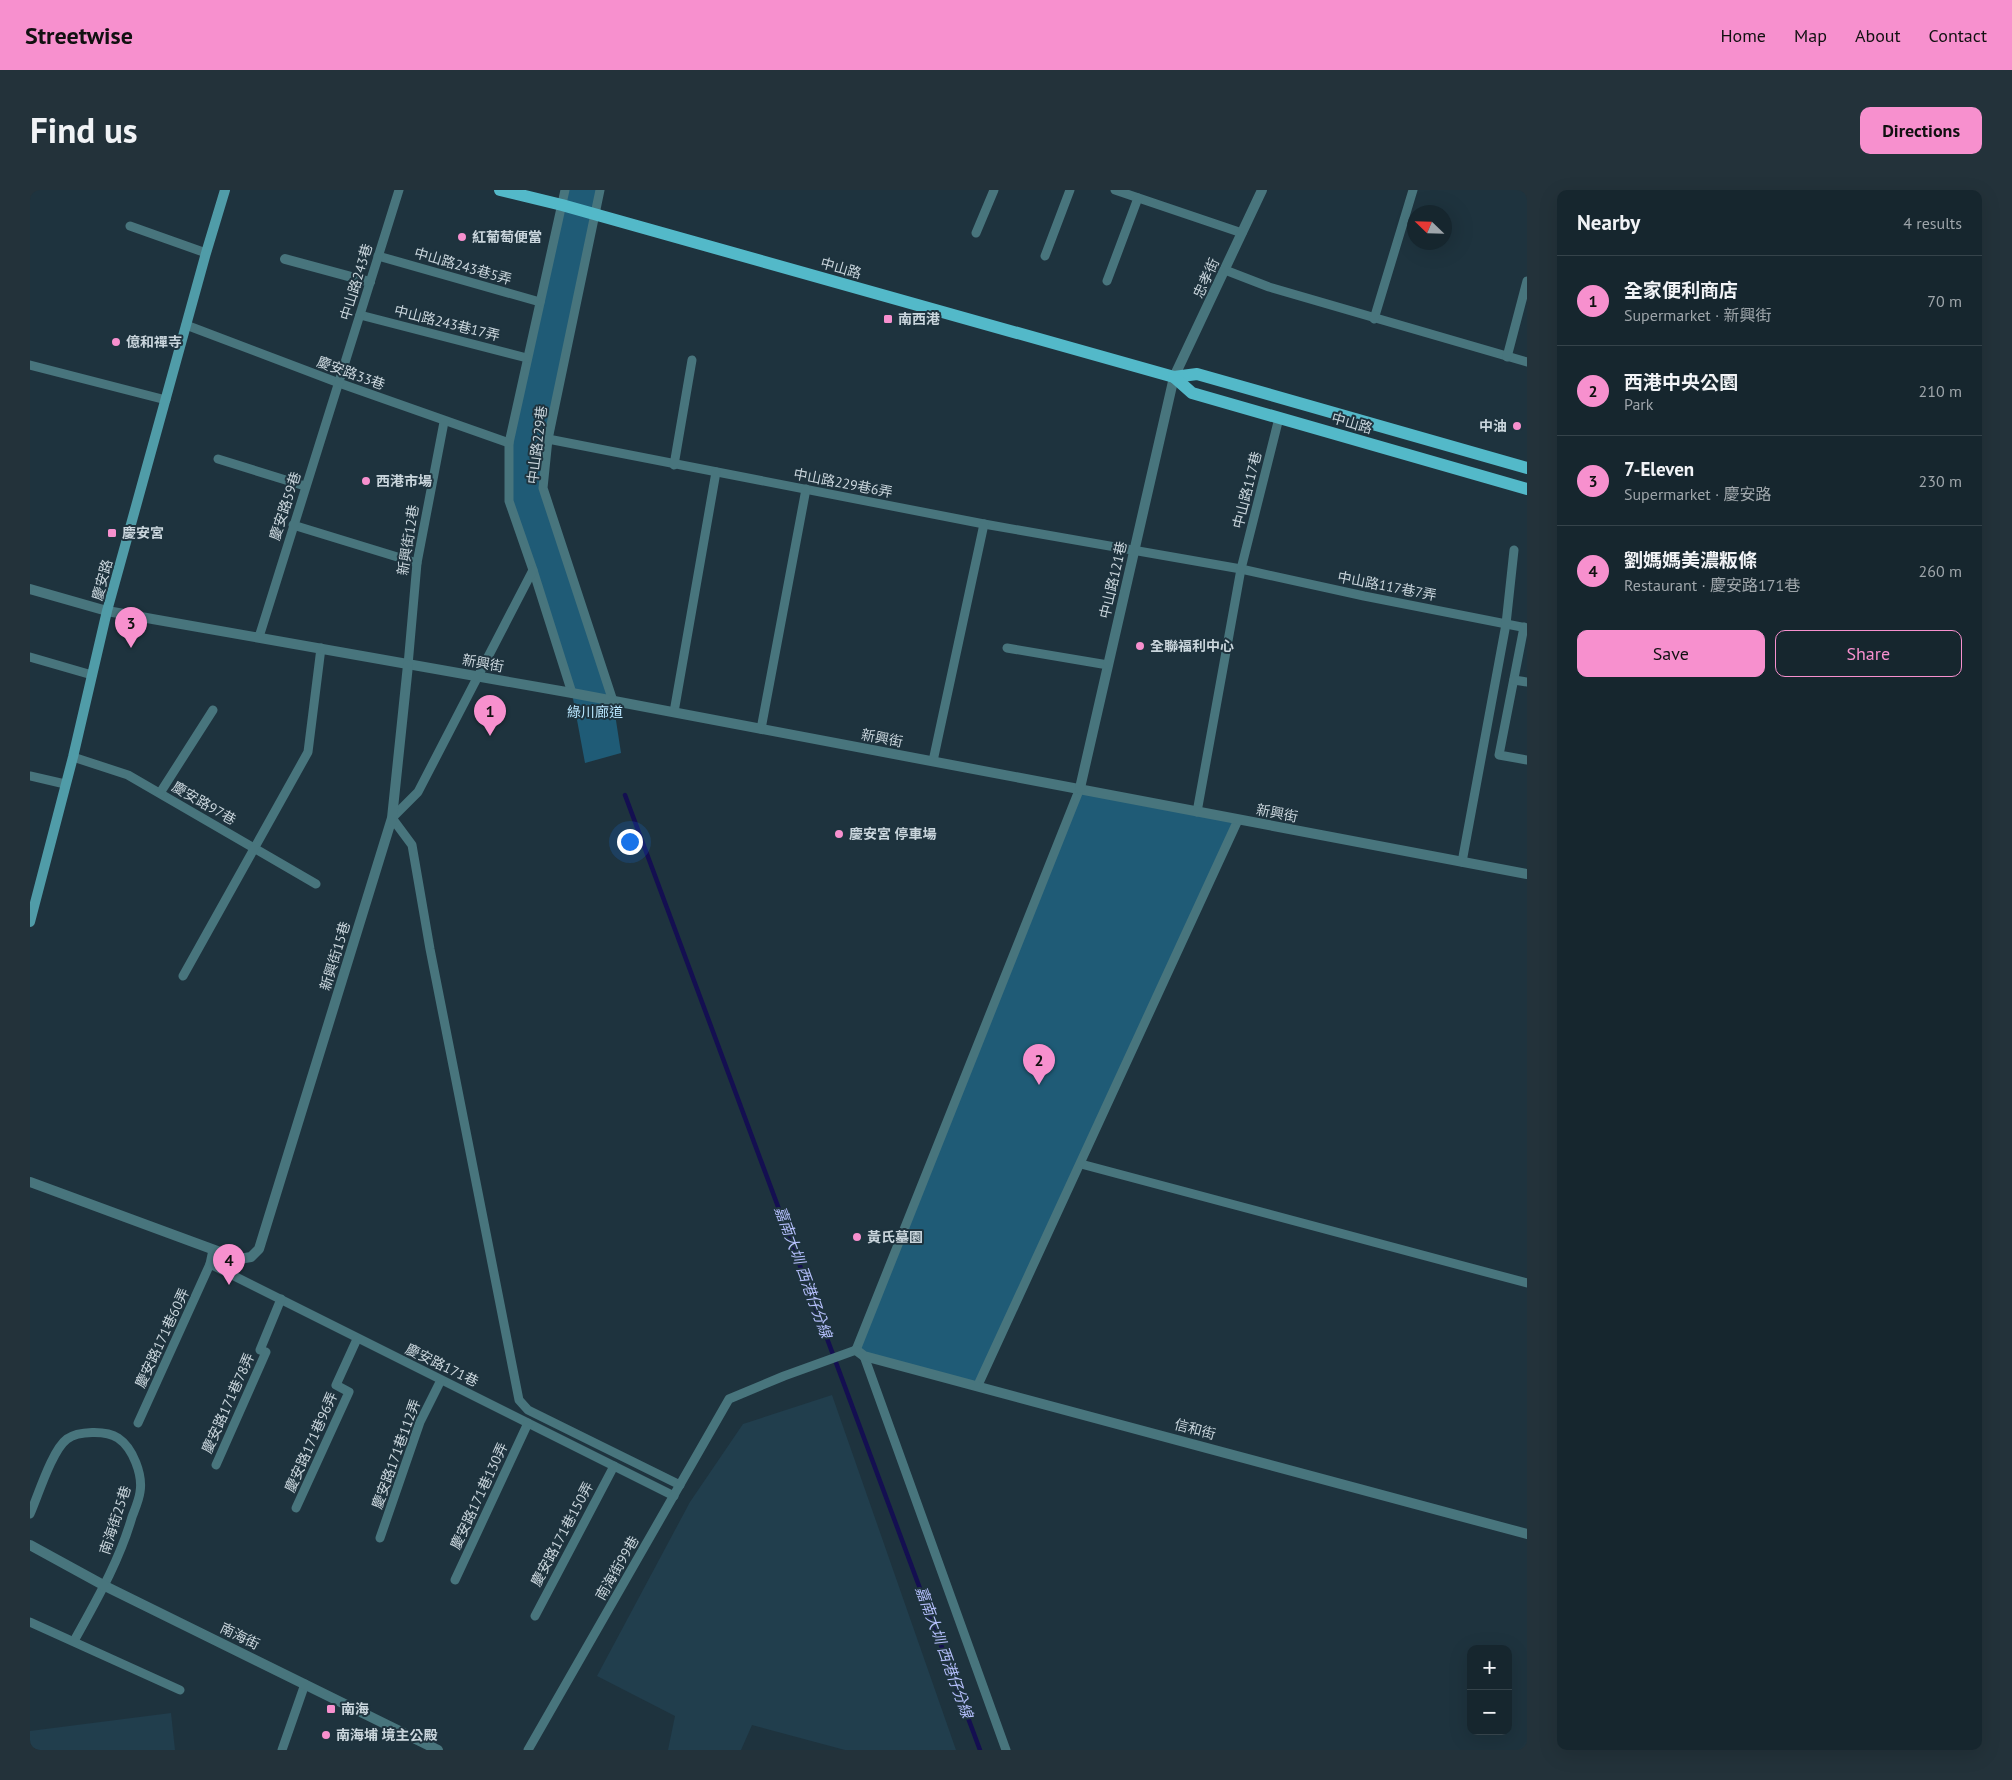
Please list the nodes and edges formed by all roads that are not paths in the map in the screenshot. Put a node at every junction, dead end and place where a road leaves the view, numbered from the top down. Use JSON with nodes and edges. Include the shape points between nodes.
{"nodes":[{"id":1,"x":225,"y":190,"type":"edge"},
{"id":2,"x":399,"y":190,"type":"edge"},
{"id":3,"x":565,"y":190,"type":"edge"},
{"id":4,"x":600,"y":190,"type":"edge"},
{"id":5,"x":994,"y":190,"type":"edge"},
{"id":6,"x":1070,"y":190,"type":"edge"},
{"id":7,"x":1115,"y":190,"type":"edge"},
{"id":8,"x":1262,"y":190,"type":"edge"},
{"id":9,"x":1413,"y":190,"type":"edge"},
{"id":10,"x":506,"y":191,"type":"edge"},
{"id":11,"x":1138,"y":198,"type":"junction"},
{"id":12,"x":562,"y":205,"type":"junction"},
{"id":13,"x":594,"y":214,"type":"junction"},
{"id":14,"x":130,"y":226,"type":"dead end"},
{"id":15,"x":976,"y":233,"type":"dead end"},
{"id":16,"x":1242,"y":233,"type":"junction"},
{"id":17,"x":206,"y":254,"type":"junction"},
{"id":18,"x":378,"y":256,"type":"junction"},
{"id":19,"x":1045,"y":256,"type":"dead end"},
{"id":20,"x":285,"y":259,"type":"dead end"},
{"id":21,"x":1225,"y":270,"type":"junction"},
{"id":22,"x":1107,"y":281,"type":"dead end"},
{"id":23,"x":1527,"y":281,"type":"edge"},
{"id":24,"x":370,"y":282,"type":"junction"},
{"id":25,"x":540,"y":302,"type":"junction"},
{"id":26,"x":360,"y":315,"type":"junction"},
{"id":27,"x":1374,"y":318,"type":"junction"},
{"id":28,"x":186,"y":325,"type":"junction"},
{"id":29,"x":1507,"y":357,"type":"junction"},
{"id":30,"x":527,"y":358,"type":"junction"},
{"id":31,"x":692,"y":360,"type":"dead end"},
{"id":32,"x":1527,"y":362,"type":"edge"},
{"id":33,"x":30,"y":366,"type":"edge"},
{"id":34,"x":1174,"y":377,"type":"junction"},
{"id":35,"x":339,"y":383,"type":"junction"},
{"id":36,"x":166,"y":400,"type":"junction"},
{"id":37,"x":1279,"y":418,"type":"junction"},
{"id":38,"x":444,"y":422,"type":"junction"},
{"id":39,"x":548,"y":439,"type":"junction"},
{"id":40,"x":509,"y":443,"type":"junction"},
{"id":41,"x":218,"y":460,"type":"dead end"},
{"id":42,"x":674,"y":464,"type":"junction"},
{"id":43,"x":1527,"y":468,"type":"edge"},
{"id":44,"x":716,"y":472,"type":"junction"},
{"id":45,"x":1527,"y":473,"type":"edge"},
{"id":46,"x":305,"y":486,"type":"junction"},
{"id":47,"x":806,"y":489,"type":"junction"},
{"id":48,"x":1525,"y":489,"type":"edge"},
{"id":49,"x":984,"y":524,"type":"junction"},
{"id":50,"x":293,"y":525,"type":"junction"},
{"id":51,"x":1134,"y":550,"type":"junction"},
{"id":52,"x":1514,"y":550,"type":"dead end"},
{"id":53,"x":417,"y":563,"type":"junction"},
{"id":54,"x":1242,"y":569,"type":"junction"},
{"id":55,"x":533,"y":570,"type":"junction"},
{"id":56,"x":30,"y":588,"type":"edge"},
{"id":57,"x":108,"y":610,"type":"junction"},
{"id":58,"x":1506,"y":624,"type":"junction"},
{"id":59,"x":1526,"y":628,"type":"edge"},
{"id":60,"x":259,"y":637,"type":"junction"},
{"id":61,"x":321,"y":648,"type":"junction"},
{"id":62,"x":1008,"y":648,"type":"dead end"},
{"id":63,"x":30,"y":657,"type":"edge"},
{"id":64,"x":408,"y":664,"type":"junction"},
{"id":65,"x":1108,"y":665,"type":"junction"},
{"id":66,"x":92,"y":675,"type":"junction"},
{"id":67,"x":477,"y":675,"type":"junction"},
{"id":68,"x":1514,"y":680,"type":"junction"},
{"id":69,"x":1527,"y":682,"type":"edge"},
{"id":70,"x":572,"y":693,"type":"junction"},
{"id":71,"x":613,"y":701,"type":"junction"},
{"id":72,"x":213,"y":710,"type":"dead end"},
{"id":73,"x":674,"y":712,"type":"junction"},
{"id":74,"x":761,"y":729,"type":"junction"},
{"id":75,"x":73,"y":757,"type":"junction"},
{"id":76,"x":1527,"y":760,"type":"edge"},
{"id":77,"x":933,"y":761,"type":"junction"},
{"id":78,"x":30,"y":776,"type":"edge"},
{"id":79,"x":65,"y":784,"type":"junction"},
{"id":80,"x":1080,"y":788,"type":"junction"},
{"id":81,"x":160,"y":794,"type":"junction"},
{"id":82,"x":1197,"y":812,"type":"junction"},
{"id":83,"x":392,"y":818,"type":"junction"},
{"id":84,"x":1238,"y":820,"type":"junction"},
{"id":85,"x":253,"y":848,"type":"junction"},
{"id":86,"x":1462,"y":862,"type":"junction"},
{"id":87,"x":1527,"y":874,"type":"edge"},
{"id":88,"x":316,"y":884,"type":"dead end"},
{"id":89,"x":30,"y":922,"type":"edge"},
{"id":90,"x":182,"y":976,"type":"dead end"},
{"id":91,"x":1081,"y":1164,"type":"junction"},
{"id":92,"x":30,"y":1182,"type":"edge"},
{"id":93,"x":213,"y":1250,"type":"junction"},
{"id":94,"x":210,"y":1264,"type":"junction"},
{"id":95,"x":1527,"y":1283,"type":"edge"},
{"id":96,"x":282,"y":1298,"type":"junction"},
{"id":97,"x":357,"y":1339,"type":"junction"},
{"id":98,"x":860,"y":1353,"type":"junction"},
{"id":99,"x":441,"y":1380,"type":"junction"},
{"id":100,"x":978,"y":1385,"type":"junction"},
{"id":101,"x":138,"y":1423,"type":"dead end"},
{"id":102,"x":528,"y":1424,"type":"junction"},
{"id":103,"x":216,"y":1465,"type":"dead end"},
{"id":104,"x":614,"y":1466,"type":"junction"},
{"id":105,"x":680,"y":1485,"type":"junction"},
{"id":106,"x":674,"y":1496,"type":"junction"},
{"id":107,"x":296,"y":1508,"type":"dead end"},
{"id":108,"x":30,"y":1514,"type":"edge"},
{"id":109,"x":1527,"y":1534,"type":"edge"},
{"id":110,"x":380,"y":1538,"type":"dead end"},
{"id":111,"x":30,"y":1545,"type":"edge"},
{"id":112,"x":455,"y":1580,"type":"dead end"},
{"id":113,"x":105,"y":1586,"type":"junction"},
{"id":114,"x":536,"y":1616,"type":"dead end"},
{"id":115,"x":30,"y":1622,"type":"edge"},
{"id":116,"x":74,"y":1641,"type":"junction"},
{"id":117,"x":305,"y":1684,"type":"junction"},
{"id":118,"x":180,"y":1690,"type":"dead end"},
{"id":119,"x":282,"y":1750,"type":"edge"},
{"id":120,"x":438,"y":1750,"type":"edge"},
{"id":121,"x":528,"y":1750,"type":"edge"},
{"id":122,"x":1006,"y":1750,"type":"edge"}],
"edges":[{"from":1,"to":17,"type":"main road","name":"慶安路"},
{"from":2,"to":18,"type":"lane","name":"中山路243巷"},
{"from":3,"to":12,"type":"lane"},
{"from":4,"to":13,"type":"lane","name":"中山路229巷"},
{"from":5,"to":15,"type":"lane"},
{"from":6,"to":19,"type":"lane"},
{"from":7,"to":11,"type":"lane"},
{"from":8,"to":16,"type":"street","name":"忠孝街"},
{"from":9,"to":27,"type":"lane"},
{"from":10,"to":12,"type":"main road","name":"中山路"},
{"from":11,"to":16,"type":"lane"},
{"from":11,"to":22,"type":"lane"},
{"from":12,"to":13,"type":"main road","name":"中山路"},
{"from":12,"to":25,"type":"lane"},
{"from":13,"to":34,"type":"main road","name":"中山路"},
{"from":13,"to":39,"type":"lane","name":"中山路229巷"},
{"from":14,"to":17,"type":"lane"},
{"from":16,"to":21,"type":"street","name":"忠孝街"},
{"from":17,"to":28,"type":"main road","name":"慶安路"},
{"from":18,"to":24,"type":"lane","name":"中山路243巷"},
{"from":18,"to":25,"type":"lane","name":"中山路243巷5弄"},
{"from":20,"to":24,"type":"street"},
{"from":21,"to":27,"type":"lane","via":[[1269,287]]},
{"from":21,"to":34,"type":"street","name":"忠孝街"},
{"from":23,"to":29,"type":"lane"},
{"from":24,"to":26,"type":"lane","name":"中山路243巷"},
{"from":25,"to":30,"type":"lane"},
{"from":26,"to":30,"type":"lane","name":"中山路243巷17弄"},
{"from":26,"to":35,"type":"lane","name":"中山路243巷"},
{"from":27,"to":29,"type":"lane"},
{"from":28,"to":35,"type":"lane","name":"慶安路33巷"},
{"from":28,"to":36,"type":"main road","name":"慶安路"},
{"from":29,"to":32,"type":"lane"},
{"from":30,"to":40,"type":"lane"},
{"from":31,"to":42,"type":"lane"},
{"from":33,"to":36,"type":"lane"},
{"from":34,"to":37,"type":"main road","name":"中山路","via":[[1192,393]]},
{"from":34,"to":43,"type":"main road","name":"中山路","via":[[1197,374]]},
{"from":34,"to":51,"type":"street","name":"中山路121巷"},
{"from":35,"to":38,"type":"lane","name":"慶安路33巷"},
{"from":35,"to":46,"type":"lane","name":"慶安路59巷"},
{"from":36,"to":57,"type":"main road","name":"慶安路"},
{"from":37,"to":48,"type":"main road","name":"中山路"},
{"from":37,"to":54,"type":"lane","name":"中山路117巷"},
{"from":38,"to":40,"type":"lane","name":"慶安路33巷"},
{"from":38,"to":53,"type":"lane","name":"新興街12巷"},
{"from":39,"to":42,"type":"lane","name":"中山路229巷6弄"},
{"from":39,"to":71,"type":"lane","name":"中山路229巷","via":[[543,488]]},
{"from":40,"to":55,"type":"lane","via":[[509,501]]},
{"from":41,"to":46,"type":"lane"},
{"from":42,"to":44,"type":"lane","name":"中山路229巷6弄"},
{"from":44,"to":47,"type":"lane","name":"中山路229巷6弄"},
{"from":44,"to":73,"type":"lane"},
{"from":45,"to":48,"type":"main road"},
{"from":46,"to":50,"type":"lane","name":"慶安路59巷"},
{"from":47,"to":49,"type":"lane","name":"中山路229巷6弄"},
{"from":47,"to":74,"type":"lane"},
{"from":49,"to":51,"type":"lane","name":"中山路229巷6弄"},
{"from":49,"to":77,"type":"lane"},
{"from":50,"to":53,"type":"lane"},
{"from":50,"to":60,"type":"lane","name":"慶安路59巷"},
{"from":51,"to":54,"type":"lane","name":"中山路117巷7弄"},
{"from":51,"to":65,"type":"street","name":"中山路121巷"},
{"from":52,"to":58,"type":"lane"},
{"from":53,"to":64,"type":"lane","name":"新興街12巷"},
{"from":54,"to":58,"type":"lane","name":"中山路117巷7弄"},
{"from":54,"to":82,"type":"lane","name":"中山路117巷"},
{"from":55,"to":67,"type":"lane"},
{"from":55,"to":70,"type":"lane"},
{"from":56,"to":57,"type":"street","name":"新興街"},
{"from":57,"to":60,"type":"street","name":"新興街"},
{"from":57,"to":66,"type":"main road","name":"慶安路"},
{"from":58,"to":59,"type":"lane","name":"中山路117巷7弄"},
{"from":58,"to":86,"type":"lane"},
{"from":59,"to":68,"type":"lane"},
{"from":60,"to":61,"type":"street","name":"新興街"},
{"from":61,"to":64,"type":"street","name":"新興街"},
{"from":61,"to":85,"type":"lane","via":[[308,752]]},
{"from":62,"to":65,"type":"lane"},
{"from":63,"to":66,"type":"lane"},
{"from":64,"to":67,"type":"street","name":"新興街"},
{"from":64,"to":83,"type":"street","name":"新興街15巷"},
{"from":65,"to":80,"type":"street","name":"中山路121巷"},
{"from":66,"to":75,"type":"main road","name":"慶安路"},
{"from":67,"to":70,"type":"street","name":"新興街"},
{"from":67,"to":83,"type":"lane","via":[[418,792]]},
{"from":68,"to":69,"type":"lane"},
{"from":68,"to":76,"type":"lane","via":[[1499,755]]},
{"from":70,"to":71,"type":"street","name":"新興街"},
{"from":71,"to":73,"type":"street","name":"新興街"},
{"from":72,"to":81,"type":"lane"},
{"from":73,"to":74,"type":"street","name":"新興街"},
{"from":74,"to":77,"type":"street","name":"新興街"},
{"from":75,"to":79,"type":"main road","name":"慶安路"},
{"from":75,"to":81,"type":"lane","name":"慶安路97巷","via":[[128,775]]},
{"from":77,"to":80,"type":"street","name":"新興街"},
{"from":78,"to":79,"type":"lane"},
{"from":79,"to":89,"type":"main road","name":"慶安路"},
{"from":80,"to":82,"type":"street","name":"新興街"},
{"from":80,"to":98,"type":"lane"},
{"from":81,"to":85,"type":"lane","name":"慶安路97巷"},
{"from":82,"to":84,"type":"street","name":"新興街"},
{"from":83,"to":93,"type":"street","name":"新興街15巷","via":[[259,1249],[250,1257],[239,1259]]},
{"from":83,"to":105,"type":"lane","via":[[412,845],[519,1400],[528,1410]]},
{"from":84,"to":86,"type":"street","name":"新興街"},
{"from":84,"to":91,"type":"lane"},
{"from":85,"to":88,"type":"lane","name":"慶安路97巷"},
{"from":85,"to":90,"type":"lane"},
{"from":86,"to":87,"type":"street","name":"新興街"},
{"from":91,"to":95,"type":"lane"},
{"from":91,"to":100,"type":"lane"},
{"from":92,"to":93,"type":"street"},
{"from":93,"to":94,"type":"lane"},
{"from":94,"to":96,"type":"lane","name":"慶安路171巷"},
{"from":94,"to":101,"type":"lane","name":"慶安路171巷60弄"},
{"from":96,"to":97,"type":"lane","name":"慶安路171巷"},
{"from":96,"to":103,"type":"lane","name":"慶安路171巷78弄","via":[[260,1350],[266,1352]]},
{"from":97,"to":99,"type":"lane","name":"慶安路171巷"},
{"from":97,"to":107,"type":"lane","name":"慶安路171巷96弄","via":[[336,1385],[349,1392]]},
{"from":98,"to":100,"type":"street","name":"信和街"},
{"from":98,"to":105,"type":"lane","name":"南海街99巷","via":[[819,1364],[729,1399]]},
{"from":98,"to":122,"type":"lane"},
{"from":99,"to":102,"type":"lane","name":"慶安路171巷"},
{"from":99,"to":110,"type":"lane","name":"慶安路171巷112弄","via":[[420,1422]]},
{"from":100,"to":109,"type":"street","name":"信和街"},
{"from":102,"to":104,"type":"lane","name":"慶安路171巷"},
{"from":102,"to":112,"type":"lane","name":"慶安路171巷130弄"},
{"from":104,"to":106,"type":"lane","name":"慶安路171巷"},
{"from":104,"to":114,"type":"lane","name":"慶安路171巷150弄"},
{"from":105,"to":106,"type":"lane","name":"南海街99巷"},
{"from":106,"to":121,"type":"lane","name":"南海街99巷"},
{"from":108,"to":113,"type":"lane","name":"南海街25巷","via":[[57,1450],[67,1439],[92,1432],[118,1438],[131,1453],[140,1472],[140,1492],[123,1548]]},
{"from":111,"to":113,"type":"street","name":"南海街"},
{"from":113,"to":116,"type":"lane","name":"南海街25巷"},
{"from":113,"to":117,"type":"street","name":"南海街"},
{"from":115,"to":116,"type":"lane"},
{"from":116,"to":118,"type":"lane"},
{"from":117,"to":119,"type":"lane"},
{"from":117,"to":120,"type":"street","name":"南海街"}]}
